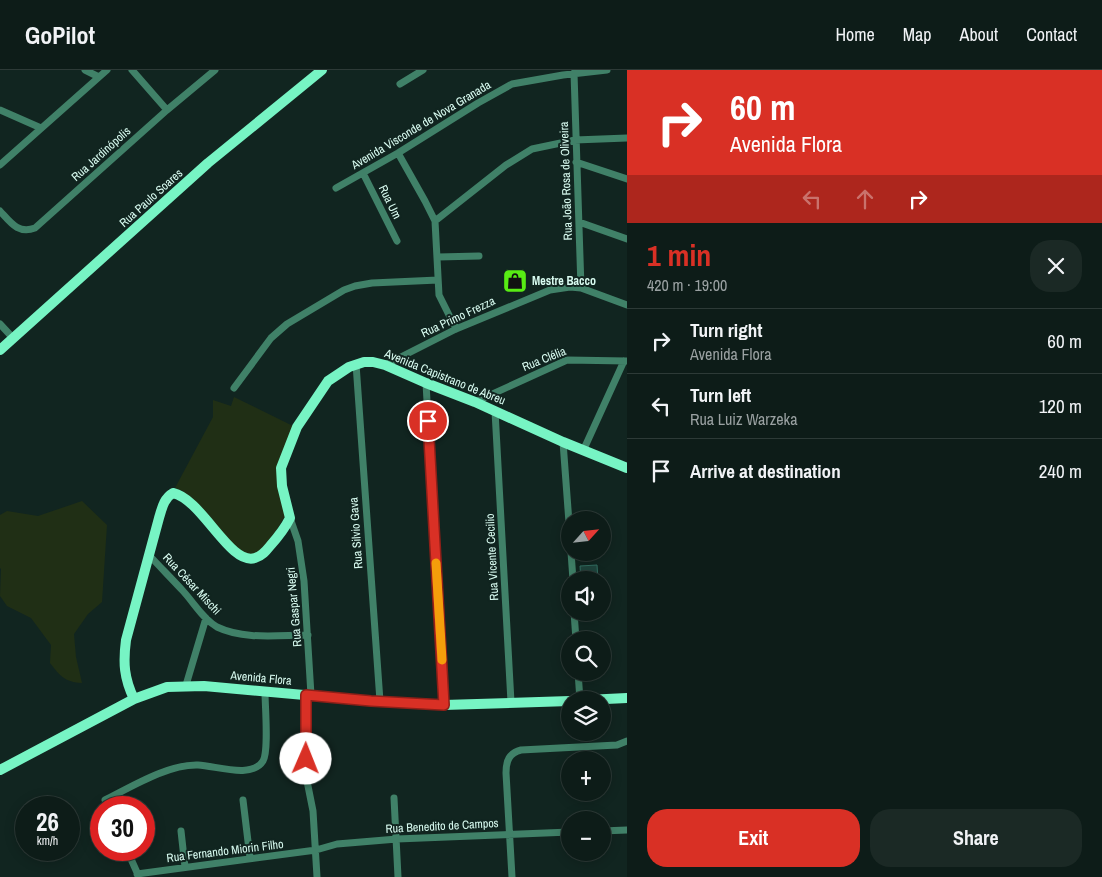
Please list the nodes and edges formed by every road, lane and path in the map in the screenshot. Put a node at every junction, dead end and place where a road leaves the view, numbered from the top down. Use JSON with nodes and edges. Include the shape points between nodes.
{"nodes":[{"id":1,"x":85,"y":70,"type":"edge"},
{"id":2,"x":107,"y":70,"type":"edge"},
{"id":3,"x":132,"y":70,"type":"edge"},
{"id":4,"x":215,"y":70,"type":"edge"},
{"id":5,"x":322,"y":70,"type":"edge"},
{"id":6,"x":423,"y":70,"type":"edge"},
{"id":7,"x":607,"y":70,"type":"edge"},
{"id":8,"x":574,"y":74,"type":"junction"},
{"id":9,"x":99,"y":77,"type":"junction"},
{"id":10,"x":400,"y":84,"type":"dead end"},
{"id":11,"x":0,"y":110,"type":"edge"},
{"id":12,"x":167,"y":110,"type":"junction"},
{"id":13,"x":41,"y":128,"type":"junction"},
{"id":14,"x":627,"y":138,"type":"edge"},
{"id":15,"x":575,"y":140,"type":"junction"},
{"id":16,"x":398,"y":153,"type":"junction"},
{"id":17,"x":576,"y":162,"type":"junction"},
{"id":18,"x":0,"y":165,"type":"edge"},
{"id":19,"x":363,"y":173,"type":"junction"},
{"id":20,"x":627,"y":179,"type":"edge"},
{"id":21,"x":336,"y":188,"type":"dead end"},
{"id":22,"x":0,"y":211,"type":"edge"},
{"id":23,"x":435,"y":222,"type":"junction"},
{"id":24,"x":579,"y":222,"type":"junction"},
{"id":25,"x":627,"y":239,"type":"edge"},
{"id":26,"x":397,"y":241,"type":"dead end"},
{"id":27,"x":479,"y":256,"type":"dead end"},
{"id":28,"x":438,"y":257,"type":"junction"},
{"id":29,"x":438,"y":280,"type":"junction"},
{"id":30,"x":581,"y":288,"type":"junction"},
{"id":31,"x":627,"y":305,"type":"edge"},
{"id":32,"x":0,"y":324,"type":"edge"},
{"id":33,"x":456,"y":329,"type":"junction"},
{"id":34,"x":13,"y":338,"type":"junction"},
{"id":35,"x":0,"y":350,"type":"edge"},
{"id":36,"x":626,"y":361,"type":"edge"},
{"id":37,"x":356,"y":364,"type":"junction"},
{"id":38,"x":385,"y":365,"type":"junction"},
{"id":39,"x":426,"y":383,"type":"junction"},
{"id":40,"x":234,"y":388,"type":"dead end"},
{"id":41,"x":474,"y":402,"type":"junction"},
{"id":42,"x":495,"y":411,"type":"junction"},
{"id":43,"x":563,"y":442,"type":"junction"},
{"id":44,"x":583,"y":451,"type":"junction"},
{"id":45,"x":627,"y":468,"type":"edge"},
{"id":46,"x":568,"y":511,"type":"edge"},
{"id":47,"x":290,"y":518,"type":"junction"},
{"id":48,"x":149,"y":555,"type":"junction"},
{"id":49,"x":206,"y":618,"type":"junction"},
{"id":50,"x":308,"y":635,"type":"junction"},
{"id":51,"x":186,"y":685,"type":"junction"},
{"id":52,"x":265,"y":692,"type":"junction"},
{"id":53,"x":309,"y":695,"type":"junction"},
{"id":54,"x":627,"y":698,"type":"edge"},
{"id":55,"x":134,"y":699,"type":"junction"},
{"id":56,"x":611,"y":699,"type":"edge"},
{"id":57,"x":561,"y":700,"type":"edge"},
{"id":58,"x":380,"y":701,"type":"junction"},
{"id":59,"x":511,"y":702,"type":"junction"},
{"id":60,"x":444,"y":705,"type":"junction"},
{"id":61,"x":627,"y":741,"type":"edge"},
{"id":62,"x":0,"y":770,"type":"edge"},
{"id":63,"x":114,"y":796,"type":"edge"},
{"id":64,"x":394,"y":798,"type":"dead end"},
{"id":65,"x":243,"y":800,"type":"dead end"},
{"id":66,"x":627,"y":830,"type":"edge"},
{"id":67,"x":181,"y":831,"type":"dead end"},
{"id":68,"x":611,"y":831,"type":"edge"},
{"id":69,"x":561,"y":832,"type":"edge"},
{"id":70,"x":510,"y":834,"type":"junction"},
{"id":71,"x":397,"y":839,"type":"junction"},
{"id":72,"x":316,"y":850,"type":"junction"},
{"id":73,"x":250,"y":858,"type":"junction"},
{"id":74,"x":132,"y":861,"type":"edge"},
{"id":75,"x":185,"y":867,"type":"junction"},
{"id":76,"x":138,"y":875,"type":"edge"},
{"id":77,"x":317,"y":877,"type":"edge"},
{"id":78,"x":398,"y":877,"type":"edge"},
{"id":79,"x":512,"y":877,"type":"edge"}],
"edges":[{"from":1,"to":9,"type":"street"},
{"from":2,"to":9,"type":"street"},
{"from":3,"to":12,"type":"street"},
{"from":4,"to":12,"type":"street","name":"Rua Jardinópolis"},
{"from":5,"to":34,"type":"street","name":"Rua Paulo Soares","via":[[208,163]]},
{"from":6,"to":10,"type":"street"},
{"from":7,"to":8,"type":"street","name":"Avenida Visconde de Nova Granada"},
{"from":8,"to":15,"type":"street","name":"Rua João Rosa de Oliveira"},
{"from":8,"to":16,"type":"street","name":"Avenida Visconde de Nova Granada","via":[[512,84]]},
{"from":9,"to":13,"type":"street"},
{"from":11,"to":13,"type":"street"},
{"from":12,"to":22,"type":"street","name":"Rua Jardinópolis","via":[[35,228],[20,230]]},
{"from":13,"to":18,"type":"street"},
{"from":14,"to":15,"type":"street"},
{"from":15,"to":17,"type":"street","name":"Rua João Rosa de Oliveira"},
{"from":15,"to":23,"type":"street","via":[[526,152]]},
{"from":16,"to":19,"type":"street","name":"Avenida Visconde de Nova Granada"},
{"from":16,"to":23,"type":"street"},
{"from":17,"to":20,"type":"street"},
{"from":17,"to":24,"type":"street","name":"Rua João Rosa de Oliveira"},
{"from":19,"to":21,"type":"street","name":"Avenida Visconde de Nova Granada"},
{"from":19,"to":26,"type":"street","name":"Rua Um"},
{"from":23,"to":28,"type":"street"},
{"from":24,"to":25,"type":"street"},
{"from":24,"to":30,"type":"street","name":"Rua João Rosa de Oliveira"},
{"from":27,"to":28,"type":"street"},
{"from":28,"to":29,"type":"street"},
{"from":29,"to":33,"type":"street","via":[[439,298]]},
{"from":29,"to":40,"type":"street","via":[[372,282],[344,290],[271,338]]},
{"from":30,"to":31,"type":"street","name":"Rua Primo Frezza"},
{"from":30,"to":33,"type":"street","name":"Rua Primo Frezza","via":[[544,291]]},
{"from":32,"to":34,"type":"street"},
{"from":33,"to":38,"type":"street","name":"Rua Primo Frezza"},
{"from":34,"to":35,"type":"street","name":"Rua Paulo Soares"},
{"from":36,"to":41,"type":"street","name":"Rua Clélia","via":[[567,360]]},
{"from":36,"to":44,"type":"street"},
{"from":37,"to":38,"type":"street","name":"Avenida Capistrano de Abreu","via":[[368,361]]},
{"from":37,"to":47,"type":"street","name":"Avenida Capistrano de Abreu","via":[[323,386],[297,427],[287,450],[281,468]]},
{"from":37,"to":58,"type":"street","name":"Rua Silvio Gava"},
{"from":38,"to":39,"type":"street","name":"Avenida Capistrano de Abreu"},
{"from":39,"to":41,"type":"street","name":"Avenida Capistrano de Abreu"},
{"from":39,"to":60,"type":"street"},
{"from":41,"to":42,"type":"street","name":"Avenida Capistrano de Abreu"},
{"from":42,"to":43,"type":"street","name":"Avenida Capistrano de Abreu"},
{"from":42,"to":59,"type":"street","name":"Rua Vicente Cecilio"},
{"from":43,"to":44,"type":"street","name":"Avenida Capistrano de Abreu"},
{"from":43,"to":46,"type":"street"},
{"from":44,"to":45,"type":"street","name":"Avenida Capistrano de Abreu"},
{"from":47,"to":48,"type":"street","via":[[262,555],[248,559],[230,547],[197,508],[182,495],[173,493],[163,504]]},
{"from":47,"to":50,"type":"street","name":"Rua Gaspar Negri","via":[[298,541]]},
{"from":48,"to":49,"type":"street","name":"Rua César Mischi"},
{"from":48,"to":55,"type":"street","via":[[123,660]]},
{"from":49,"to":50,"type":"street","name":"Rua César Mischi","via":[[228,631],[256,635]]},
{"from":49,"to":51,"type":"street"},
{"from":50,"to":53,"type":"street","name":"Rua Gaspar Negri"},
{"from":51,"to":52,"type":"street","name":"Avenida Flora"},
{"from":51,"to":55,"type":"street","name":"Avenida Flora","via":[[167,687]]},
{"from":52,"to":53,"type":"street","name":"Avenida Flora"},
{"from":52,"to":63,"type":"street","via":[[266,755],[257,768],[239,770],[196,765],[175,768]]},
{"from":53,"to":58,"type":"street","name":"Avenida Flora"},
{"from":53,"to":72,"type":"street","name":"Rua Gaspar Negri","via":[[305,771]]},
{"from":54,"to":56,"type":"street"},
{"from":55,"to":62,"type":"street","name":"Avenida Flora"},
{"from":57,"to":59,"type":"street","name":"Avenida Flora"},
{"from":58,"to":60,"type":"street","name":"Avenida Flora"},
{"from":59,"to":60,"type":"street","name":"Avenida Flora"},
{"from":61,"to":70,"type":"street","via":[[616,745],[521,750],[512,754],[506,773]]},
{"from":64,"to":71,"type":"street"},
{"from":65,"to":73,"type":"street"},
{"from":66,"to":68,"type":"street"},
{"from":67,"to":75,"type":"street"},
{"from":69,"to":70,"type":"street","name":"Rua Benedito de Campos"},
{"from":70,"to":71,"type":"street","name":"Rua Benedito de Campos"},
{"from":70,"to":79,"type":"street"},
{"from":71,"to":72,"type":"street","name":"Rua Benedito de Campos","via":[[337,844]]},
{"from":71,"to":78,"type":"street"},
{"from":72,"to":73,"type":"street","name":"Rua Fernando Miorin Filho"},
{"from":72,"to":77,"type":"street","name":"Rua Gaspar Negri"},
{"from":73,"to":75,"type":"street","name":"Rua Fernando Miorin Filho"},
{"from":74,"to":76,"type":"street"},
{"from":75,"to":76,"type":"street","name":"Rua Fernando Miorin Filho"}]}
